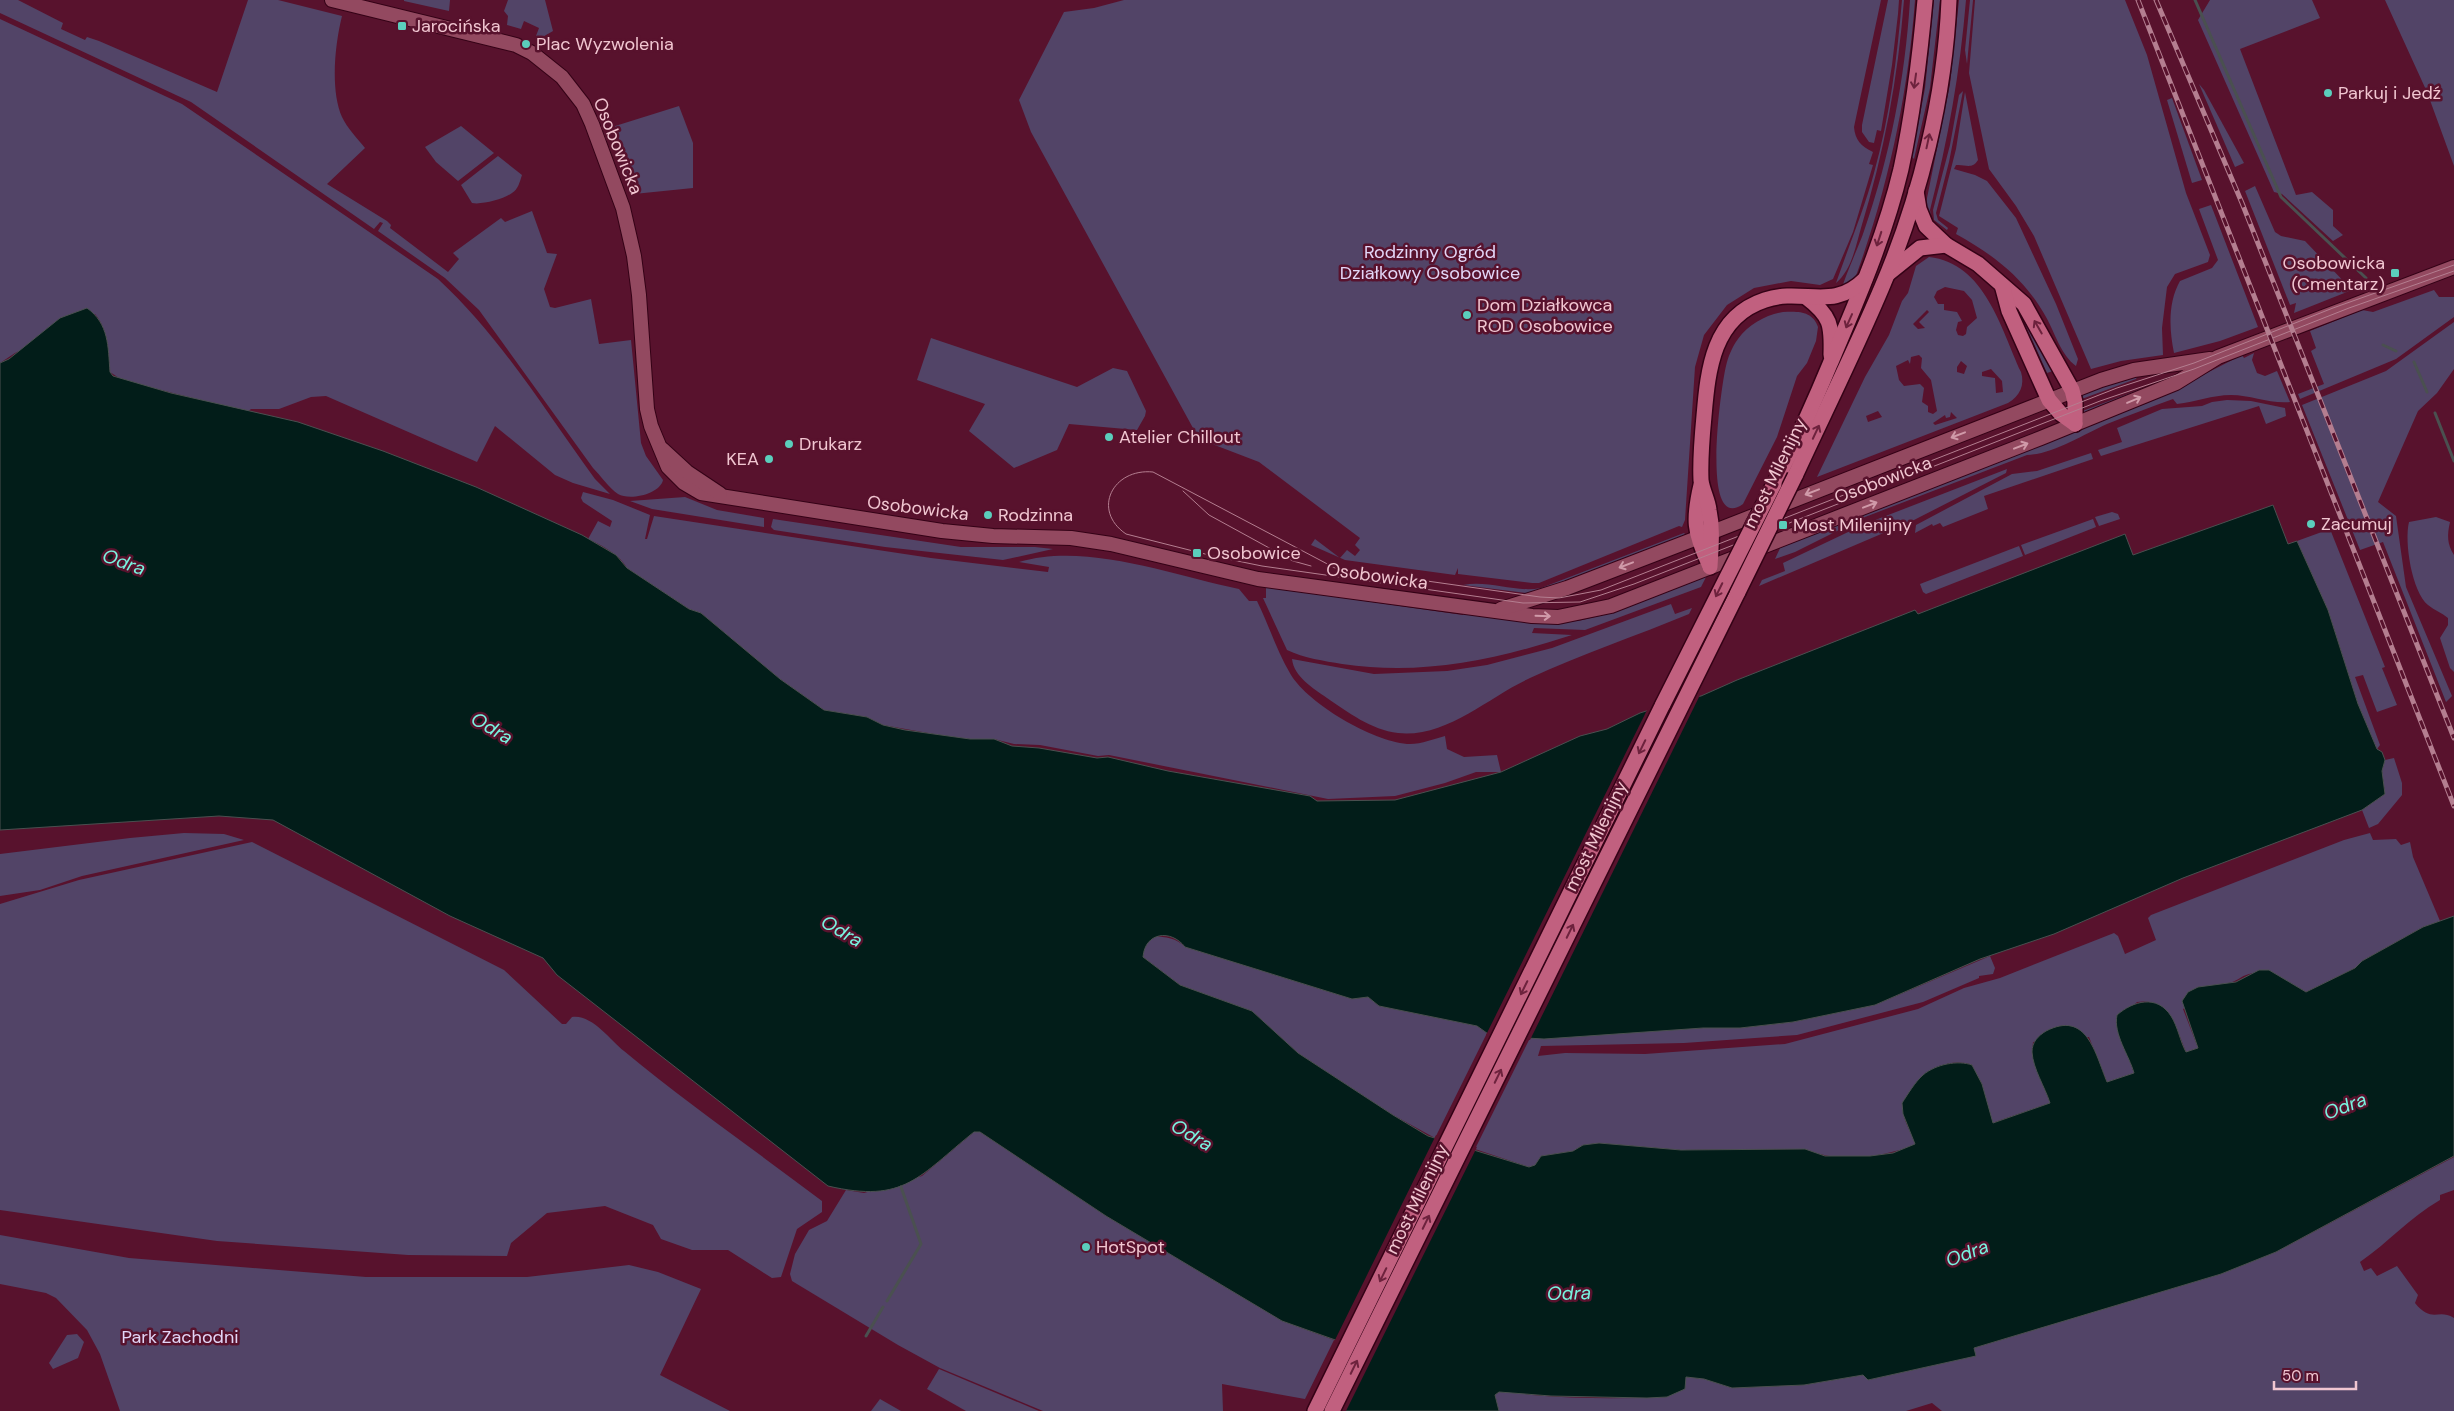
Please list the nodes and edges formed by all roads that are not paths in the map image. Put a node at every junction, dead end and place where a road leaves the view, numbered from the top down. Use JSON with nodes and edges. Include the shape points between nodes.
{"nodes":[{"id":1,"x":332,"y":0,"type":"edge"},
{"id":2,"x":1925,"y":0,"type":"edge"},
{"id":3,"x":1949,"y":0,"type":"edge"},
{"id":4,"x":1916,"y":188,"type":"junction"},
{"id":5,"x":1946,"y":246,"type":"junction"},
{"id":6,"x":2454,"y":267,"type":"edge"},
{"id":7,"x":1887,"y":274,"type":"junction"},
{"id":8,"x":1866,"y":278,"type":"junction"},
{"id":9,"x":2002,"y":285,"type":"junction"},
{"id":10,"x":1806,"y":297,"type":"junction"},
{"id":11,"x":2218,"y":357,"type":"junction"},
{"id":12,"x":1830,"y":364,"type":"junction"},
{"id":13,"x":2072,"y":390,"type":"junction"},
{"id":14,"x":2049,"y":400,"type":"junction"},
{"id":15,"x":2076,"y":424,"type":"junction"},
{"id":16,"x":1702,"y":483,"type":"junction"},
{"id":17,"x":1712,"y":533,"type":"junction"},
{"id":18,"x":1697,"y":538,"type":"junction"},
{"id":19,"x":1710,"y":567,"type":"junction"},
{"id":20,"x":1494,"y":611,"type":"junction"},
{"id":21,"x":1316,"y":1411,"type":"edge"},
{"id":22,"x":1332,"y":1411,"type":"edge"}],
"edges":[{"from":1,"to":20,"type":"street","name":"Osobowicka","via":[[516,45],[556,70],[569,83],[592,124],[626,218],[639,295],[647,409],[659,447],[668,467],[684,483],[701,493],[942,531],[1079,539],[1258,579]]},
{"from":2,"to":8,"type":"main road","name":"most Milenijny","one_way":true,"via":[[1907,138],[1891,204]]},
{"from":4,"to":3,"type":"main road","name":"most Milenijny","one_way":true,"via":[[1942,74]]},
{"from":4,"to":5,"type":"main road","via":[[1923,221]]},
{"from":4,"to":7,"type":"main road","name":"most Milenijny"},
{"from":5,"to":7,"type":"main road","via":[[1920,248]]},
{"from":5,"to":9,"type":"main road","via":[[1978,264]]},
{"from":6,"to":11,"type":"street","name":"Osobowicka"},
{"from":22,"to":7,"type":"main road","name":"most Milenijny","one_way":true,"bridge":true,"via":[[1795,476]]},
{"from":8,"to":10,"type":"main road","via":[[1842,296]]},
{"from":8,"to":12,"type":"main road","name":"most Milenijny","one_way":true},
{"from":13,"to":9,"type":"main road","one_way":true,"via":[[2024,304]]},
{"from":9,"to":14,"type":"main road","via":[[2009,311]]},
{"from":10,"to":12,"type":"main road","via":[[1822,310],[1830,322]]},
{"from":10,"to":16,"type":"main road","via":[[1777,297],[1759,302],[1737,316],[1719,337],[1710,365],[1701,454]]},
{"from":11,"to":13,"type":"street","name":"Osobowicka","via":[[2134,370]]},
{"from":15,"to":11,"type":"street","name":"Osobowicka","one_way":true,"via":[[2176,383]]},
{"from":12,"to":21,"type":"main road","name":"most Milenijny","one_way":true,"bridge":true,"via":[[1774,484],[1727,573]]},
{"from":13,"to":14,"type":"street","name":"Osobowicka"},
{"from":13,"to":15,"type":"main road"},
{"from":14,"to":15,"type":"main road","via":[[2060,414]]},
{"from":14,"to":17,"type":"street","name":"Osobowicka","one_way":true},
{"from":19,"to":15,"type":"street","name":"Osobowicka","one_way":true},
{"from":16,"to":17,"type":"main road"},
{"from":16,"to":18,"type":"main road","via":[[1697,509]]},
{"from":17,"to":18,"type":"street","name":"Osobowicka"},
{"from":17,"to":19,"type":"main road"},
{"from":18,"to":19,"type":"main road"},
{"from":18,"to":20,"type":"street","name":"Osobowicka","one_way":true,"via":[[1567,588]]},
{"from":20,"to":19,"type":"street","name":"Osobowicka","one_way":true,"via":[[1558,617],[1584,613],[1611,606]]}]}
